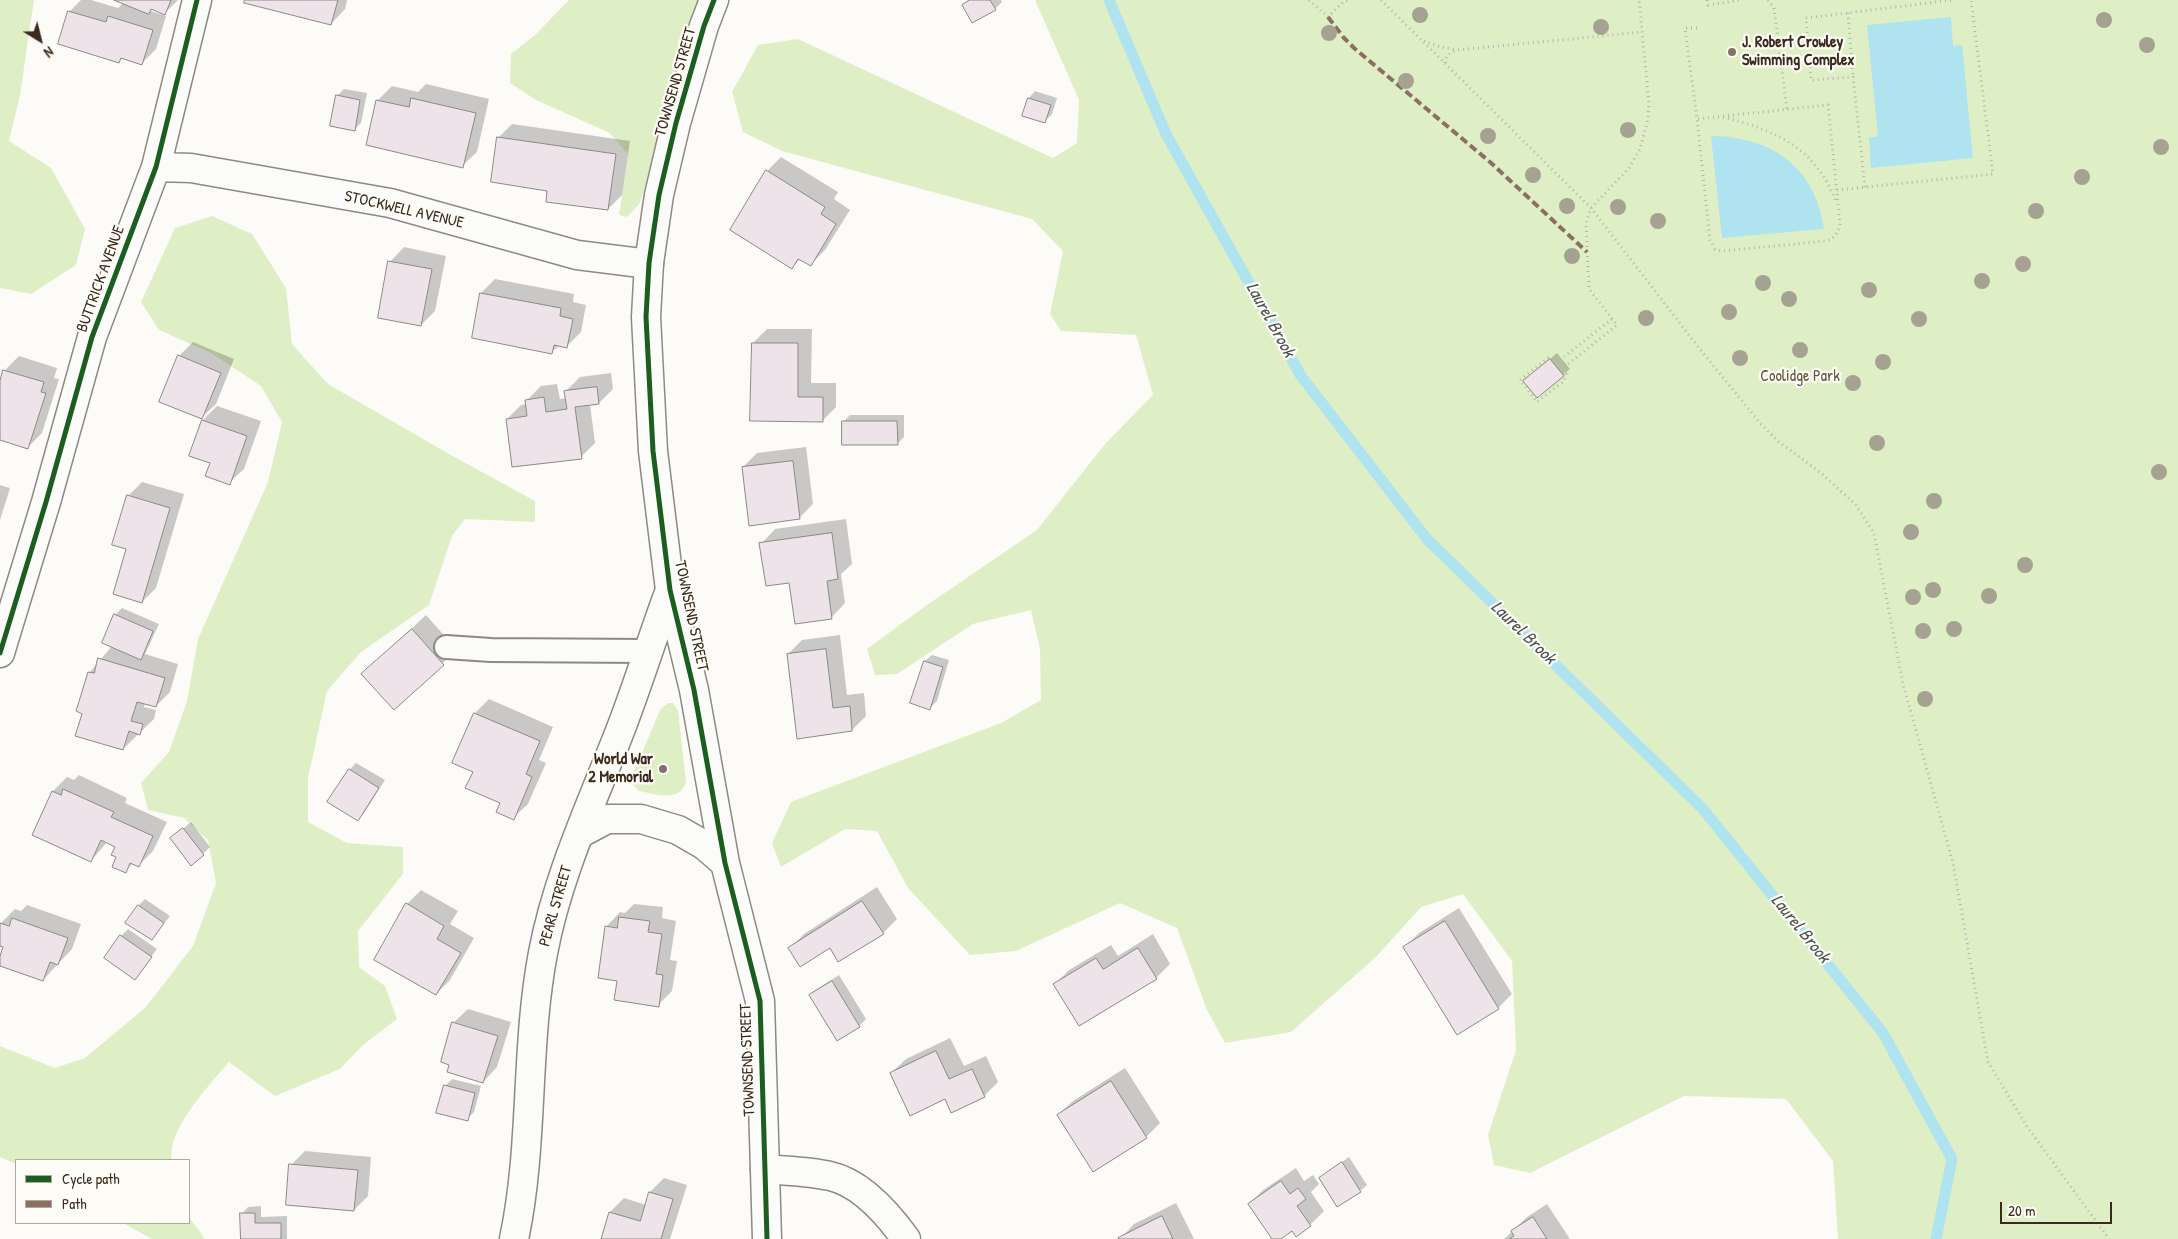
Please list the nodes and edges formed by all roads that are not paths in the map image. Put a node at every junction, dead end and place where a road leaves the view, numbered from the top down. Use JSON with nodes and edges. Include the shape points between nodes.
{"nodes":[{"id":1,"x":197,"y":0,"type":"edge"},
{"id":2,"x":714,"y":0,"type":"edge"},
{"id":3,"x":156,"y":167,"type":"junction"},
{"id":4,"x":649,"y":264,"type":"junction"},
{"id":5,"x":670,"y":590,"type":"junction"},
{"id":6,"x":446,"y":647,"type":"dead end"},
{"id":7,"x":648,"y":651,"type":"junction"},
{"id":8,"x":0,"y":653,"type":"edge"},
{"id":9,"x":579,"y":834,"type":"junction"},
{"id":10,"x":725,"y":863,"type":"junction"},
{"id":11,"x":764,"y":1169,"type":"junction"},
{"id":12,"x":514,"y":1239,"type":"edge"},
{"id":13,"x":766,"y":1239,"type":"edge"},
{"id":14,"x":906,"y":1239,"type":"edge"}],
"edges":[{"from":1,"to":3,"type":"street","name":"BUTTRICK AVENUE"},
{"from":2,"to":4,"type":"street","name":"TOWNSEND STREET","via":[[676,123],[659,196]]},
{"from":3,"to":4,"type":"street","name":"STOCKWELL AVENUE","via":[[191,168],[390,203],[577,255]]},
{"from":3,"to":8,"type":"street","name":"BUTTRICK AVENUE","via":[[92,337]]},
{"from":4,"to":5,"type":"street","name":"TOWNSEND STREET","via":[[646,317],[653,451]]},
{"from":5,"to":7,"type":"street","name":"PEARL STREET"},
{"from":5,"to":10,"type":"street","name":"TOWNSEND STREET","via":[[694,690]]},
{"from":6,"to":7,"type":"lane"},
{"from":7,"to":9,"type":"street","name":"PEARL STREET"},
{"from":9,"to":10,"type":"street","via":[[607,819],[641,819],[678,830],[704,845]]},
{"from":9,"to":12,"type":"street","name":"PEARL STREET","via":[[552,910],[542,954],[524,1172]]},
{"from":10,"to":11,"type":"street","name":"TOWNSEND STREET","via":[[760,1001]]},
{"from":11,"to":13,"type":"street","name":"TOWNSEND STREET"},
{"from":11,"to":14,"type":"street","via":[[831,1176],[855,1187],[893,1221]]}]}
